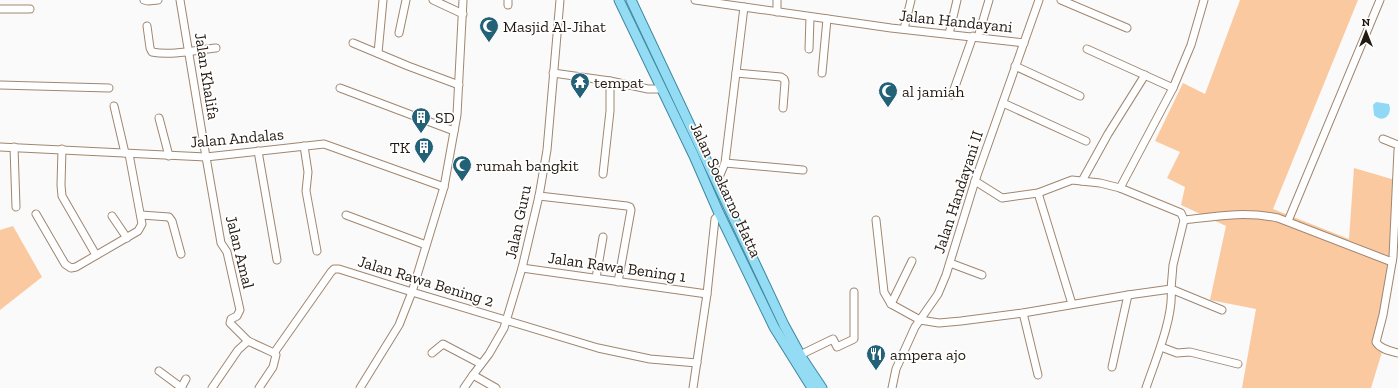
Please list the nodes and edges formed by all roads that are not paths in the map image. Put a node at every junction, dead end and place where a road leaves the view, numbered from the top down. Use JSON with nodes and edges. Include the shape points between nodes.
{"nodes":[{"id":1,"x":144,"y":0,"type":"edge"},
{"id":2,"x":158,"y":0,"type":"edge"},
{"id":3,"x":180,"y":0,"type":"edge"},
{"id":4,"x":383,"y":0,"type":"edge"},
{"id":5,"x":406,"y":0,"type":"edge"},
{"id":6,"x":433,"y":0,"type":"edge"},
{"id":7,"x":463,"y":0,"type":"edge"},
{"id":8,"x":560,"y":0,"type":"edge"},
{"id":9,"x":619,"y":0,"type":"edge"},
{"id":10,"x":631,"y":0,"type":"edge"},
{"id":11,"x":695,"y":0,"type":"edge"},
{"id":12,"x":777,"y":0,"type":"edge"},
{"id":13,"x":911,"y":0,"type":"edge"},
{"id":14,"x":957,"y":0,"type":"edge"},
{"id":15,"x":989,"y":0,"type":"edge"},
{"id":16,"x":1040,"y":0,"type":"edge"},
{"id":17,"x":1061,"y":0,"type":"edge"},
{"id":18,"x":1204,"y":0,"type":"edge"},
{"id":19,"x":1380,"y":0,"type":"edge"},
{"id":20,"x":744,"y":7,"type":"junction"},
{"id":21,"x":0,"y":9,"type":"edge"},
{"id":22,"x":30,"y":9,"type":"dead end"},
{"id":23,"x":777,"y":12,"type":"junction"},
{"id":24,"x":463,"y":14,"type":"junction"},
{"id":25,"x":810,"y":16,"type":"junction"},
{"id":26,"x":827,"y":19,"type":"junction"},
{"id":27,"x":146,"y":26,"type":"dead end"},
{"id":28,"x":1127,"y":28,"type":"dead end"},
{"id":29,"x":904,"y":29,"type":"junction"},
{"id":30,"x":399,"y":33,"type":"dead end"},
{"id":31,"x":949,"y":34,"type":"junction"},
{"id":32,"x":975,"y":37,"type":"junction"},
{"id":33,"x":353,"y":43,"type":"dead end"},
{"id":34,"x":1024,"y":43,"type":"junction"},
{"id":35,"x":216,"y":48,"type":"dead end"},
{"id":36,"x":809,"y":49,"type":"dead end"},
{"id":37,"x":1087,"y":49,"type":"dead end"},
{"id":38,"x":188,"y":51,"type":"junction"},
{"id":39,"x":378,"y":54,"type":"junction"},
{"id":40,"x":1015,"y":66,"type":"junction"},
{"id":41,"x":553,"y":73,"type":"junction"},
{"id":42,"x":736,"y":73,"type":"junction"},
{"id":43,"x":822,"y":73,"type":"dead end"},
{"id":44,"x":1145,"y":75,"type":"junction"},
{"id":45,"x":610,"y":81,"type":"junction"},
{"id":46,"x":0,"y":85,"type":"edge"},
{"id":47,"x":459,"y":85,"type":"junction"},
{"id":48,"x":109,"y":88,"type":"dead end"},
{"id":49,"x":340,"y":88,"type":"dead end"},
{"id":50,"x":1173,"y":88,"type":"junction"},
{"id":51,"x":662,"y":89,"type":"junction"},
{"id":52,"x":952,"y":95,"type":"dead end"},
{"id":53,"x":1080,"y":96,"type":"dead end"},
{"id":54,"x":1003,"y":103,"type":"junction"},
{"id":55,"x":114,"y":106,"type":"dead end"},
{"id":56,"x":783,"y":108,"type":"dead end"},
{"id":57,"x":159,"y":118,"type":"dead end"},
{"id":58,"x":454,"y":131,"type":"junction"},
{"id":59,"x":1383,"y":139,"type":"dead end"},
{"id":60,"x":1086,"y":141,"type":"dead end"},
{"id":61,"x":1398,"y":145,"type":"edge"},
{"id":62,"x":304,"y":146,"type":"junction"},
{"id":63,"x":0,"y":147,"type":"edge"},
{"id":64,"x":14,"y":147,"type":"junction"},
{"id":65,"x":62,"y":150,"type":"junction"},
{"id":66,"x":1398,"y":150,"type":"edge"},
{"id":67,"x":258,"y":151,"type":"junction"},
{"id":68,"x":127,"y":153,"type":"junction"},
{"id":69,"x":169,"y":156,"type":"junction"},
{"id":70,"x":206,"y":157,"type":"junction"},
{"id":71,"x":725,"y":163,"type":"junction"},
{"id":72,"x":803,"y":170,"type":"dead end"},
{"id":73,"x":604,"y":174,"type":"dead end"},
{"id":74,"x":975,"y":181,"type":"junction"},
{"id":75,"x":1082,"y":181,"type":"junction"},
{"id":76,"x":717,"y":182,"type":"junction"},
{"id":77,"x":444,"y":188,"type":"junction"},
{"id":78,"x":1120,"y":188,"type":"junction"},
{"id":79,"x":1038,"y":193,"type":"junction"},
{"id":80,"x":539,"y":196,"type":"junction"},
{"id":81,"x":16,"y":207,"type":"dead end"},
{"id":82,"x":36,"y":214,"type":"dead end"},
{"id":83,"x":720,"y":214,"type":"junction"},
{"id":84,"x":141,"y":215,"type":"junction"},
{"id":85,"x":346,"y":215,"type":"dead end"},
{"id":86,"x":112,"y":216,"type":"dead end"},
{"id":87,"x":876,"y":220,"type":"dead end"},
{"id":88,"x":1184,"y":220,"type":"junction"},
{"id":89,"x":1288,"y":221,"type":"junction"},
{"id":90,"x":602,"y":237,"type":"dead end"},
{"id":91,"x":127,"y":238,"type":"junction"},
{"id":92,"x":426,"y":245,"type":"junction"},
{"id":93,"x":316,"y":251,"type":"dead end"},
{"id":94,"x":181,"y":254,"type":"dead end"},
{"id":95,"x":96,"y":255,"type":"junction"},
{"id":96,"x":277,"y":260,"type":"dead end"},
{"id":97,"x":912,"y":261,"type":"dead end"},
{"id":98,"x":1392,"y":262,"type":"junction"},
{"id":99,"x":950,"y":263,"type":"junction"},
{"id":100,"x":522,"y":268,"type":"junction"},
{"id":101,"x":982,"y":275,"type":"dead end"},
{"id":102,"x":596,"y":278,"type":"junction"},
{"id":103,"x":618,"y":282,"type":"junction"},
{"id":104,"x":1171,"y":290,"type":"junction"},
{"id":105,"x":412,"y":292,"type":"junction"},
{"id":106,"x":854,"y":292,"type":"dead end"},
{"id":107,"x":707,"y":294,"type":"junction"},
{"id":108,"x":1128,"y":295,"type":"junction"},
{"id":109,"x":891,"y":304,"type":"junction"},
{"id":110,"x":1072,"y":304,"type":"junction"},
{"id":111,"x":1222,"y":310,"type":"dead end"},
{"id":112,"x":1023,"y":313,"type":"junction"},
{"id":113,"x":507,"y":320,"type":"junction"},
{"id":114,"x":920,"y":320,"type":"junction"},
{"id":115,"x":248,"y":341,"type":"junction"},
{"id":116,"x":1161,"y":347,"type":"junction"},
{"id":117,"x":274,"y":353,"type":"junction"},
{"id":118,"x":432,"y":353,"type":"dead end"},
{"id":119,"x":1398,"y":353,"type":"edge"},
{"id":120,"x":800,"y":355,"type":"junction"},
{"id":121,"x":697,"y":363,"type":"junction"},
{"id":122,"x":481,"y":364,"type":"junction"},
{"id":123,"x":1238,"y":364,"type":"dead end"},
{"id":124,"x":1112,"y":367,"type":"dead end"},
{"id":125,"x":159,"y":371,"type":"dead end"},
{"id":126,"x":473,"y":375,"type":"junction"},
{"id":127,"x":1038,"y":375,"type":"dead end"},
{"id":128,"x":186,"y":380,"type":"dead end"},
{"id":129,"x":181,"y":388,"type":"edge"},
{"id":130,"x":212,"y":388,"type":"edge"},
{"id":131,"x":259,"y":388,"type":"edge"},
{"id":132,"x":360,"y":388,"type":"edge"},
{"id":133,"x":464,"y":388,"type":"edge"},
{"id":134,"x":496,"y":388,"type":"edge"},
{"id":135,"x":694,"y":388,"type":"edge"},
{"id":136,"x":812,"y":388,"type":"edge"},
{"id":137,"x":822,"y":388,"type":"edge"},
{"id":138,"x":892,"y":388,"type":"edge"},
{"id":139,"x":1146,"y":388,"type":"edge"}],
"edges":[{"from":1,"to":2,"type":"street"},
{"from":3,"to":38,"type":"street","name":"Jalan Khalifa"},
{"from":4,"to":39,"type":"street"},
{"from":5,"to":30,"type":"street"},
{"from":6,"to":24,"type":"street"},
{"from":7,"to":24,"type":"street"},
{"from":8,"to":41,"type":"street","name":"Jalan Guru"},
{"from":9,"to":51,"type":"main road","name":"Jalan Soekarno Hatta"},
{"from":10,"to":76,"type":"main road","name":"Jalan Soekarno Hatta"},
{"from":11,"to":20,"type":"street","name":"Jalan Handayani"},
{"from":12,"to":23,"type":"street"},
{"from":13,"to":29,"type":"street"},
{"from":14,"to":31,"type":"street"},
{"from":15,"to":32,"type":"street"},
{"from":16,"to":34,"type":"street","name":"Jalan Handayani II"},
{"from":17,"to":28,"type":"street"},
{"from":18,"to":50,"type":"street","via":[[1191,45]]},
{"from":19,"to":89,"type":"street"},
{"from":20,"to":23,"type":"street","name":"Jalan Handayani"},
{"from":20,"to":42,"type":"street"},
{"from":21,"to":22,"type":"street"},
{"from":23,"to":25,"type":"street","name":"Jalan Handayani"},
{"from":24,"to":47,"type":"street"},
{"from":25,"to":26,"type":"street","name":"Jalan Handayani"},
{"from":25,"to":36,"type":"street"},
{"from":26,"to":29,"type":"street","name":"Jalan Handayani"},
{"from":26,"to":43,"type":"street"},
{"from":27,"to":38,"type":"street","via":[[152,52]]},
{"from":29,"to":31,"type":"street","name":"Jalan Handayani"},
{"from":31,"to":32,"type":"street","name":"Jalan Handayani"},
{"from":32,"to":34,"type":"street","name":"Jalan Handayani"},
{"from":32,"to":52,"type":"street"},
{"from":33,"to":39,"type":"street"},
{"from":34,"to":40,"type":"street","name":"Jalan Handayani II"},
{"from":35,"to":38,"type":"street"},
{"from":37,"to":44,"type":"street"},
{"from":38,"to":70,"type":"street","name":"Jalan Khalifa"},
{"from":39,"to":47,"type":"street"},
{"from":40,"to":53,"type":"street"},
{"from":40,"to":54,"type":"street","name":"Jalan Handayani II"},
{"from":41,"to":45,"type":"street"},
{"from":41,"to":80,"type":"street","name":"Jalan Guru","via":[[547,150]]},
{"from":42,"to":56,"type":"street","via":[[784,79]]},
{"from":42,"to":71,"type":"street"},
{"from":44,"to":50,"type":"street"},
{"from":44,"to":75,"type":"street"},
{"from":45,"to":51,"type":"street","via":[[648,89]]},
{"from":45,"to":73,"type":"street"},
{"from":46,"to":48,"type":"street"},
{"from":47,"to":58,"type":"street"},
{"from":49,"to":58,"type":"street"},
{"from":50,"to":78,"type":"street"},
{"from":51,"to":83,"type":"main road","name":"Jalan Soekarno Hatta"},
{"from":54,"to":60,"type":"street"},
{"from":54,"to":74,"type":"street","name":"Jalan Handayani II"},
{"from":55,"to":68,"type":"street"},
{"from":57,"to":69,"type":"street"},
{"from":58,"to":77,"type":"street"},
{"from":59,"to":61,"type":"street"},
{"from":62,"to":67,"type":"street","name":"Jalan Andalas"},
{"from":62,"to":77,"type":"street","name":"Jalan Andalas","via":[[324,144]]},
{"from":62,"to":93,"type":"street","via":[[308,172],[306,191]]},
{"from":63,"to":64,"type":"street","name":"Jalan Andalas"},
{"from":64,"to":65,"type":"street","name":"Jalan Andalas"},
{"from":64,"to":81,"type":"street"},
{"from":65,"to":68,"type":"street","name":"Jalan Andalas"},
{"from":65,"to":95,"type":"street","via":[[62,196]]},
{"from":66,"to":98,"type":"street"},
{"from":67,"to":70,"type":"street","name":"Jalan Andalas"},
{"from":67,"to":96,"type":"street"},
{"from":68,"to":69,"type":"street","name":"Jalan Andalas"},
{"from":68,"to":84,"type":"street"},
{"from":69,"to":70,"type":"street","name":"Jalan Andalas"},
{"from":70,"to":115,"type":"street","name":"Jalan Amal","via":[[222,243],[240,310],[230,323]]},
{"from":71,"to":72,"type":"street"},
{"from":71,"to":76,"type":"street"},
{"from":74,"to":79,"type":"street","via":[[1002,198]]},
{"from":74,"to":99,"type":"street","name":"Jalan Handayani II"},
{"from":75,"to":78,"type":"street"},
{"from":75,"to":79,"type":"street","via":[[1072,180]]},
{"from":76,"to":120,"type":"main road","name":"Jalan Soekarno Hatta"},
{"from":77,"to":92,"type":"street"},
{"from":78,"to":88,"type":"street","via":[[1181,213]]},
{"from":79,"to":110,"type":"street"},
{"from":80,"to":100,"type":"street","name":"Jalan Guru"},
{"from":80,"to":103,"type":"street","via":[[630,207]]},
{"from":82,"to":95,"type":"street","via":[[68,267],[76,267]]},
{"from":83,"to":107,"type":"street","via":[[715,219]]},
{"from":83,"to":136,"type":"main road","name":"Jalan Soekarno Hatta","via":[[774,327]]},
{"from":84,"to":91,"type":"street","via":[[140,228]]},
{"from":84,"to":94,"type":"street","via":[[168,217],[172,221]]},
{"from":85,"to":92,"type":"street"},
{"from":86,"to":91,"type":"street"},
{"from":87,"to":109,"type":"street","via":[[884,292]]},
{"from":88,"to":89,"type":"street","via":[[1235,213],[1267,215]]},
{"from":88,"to":104,"type":"street","via":[[1173,265]]},
{"from":89,"to":98,"type":"street"},
{"from":90,"to":102,"type":"street"},
{"from":91,"to":95,"type":"street"},
{"from":92,"to":105,"type":"street"},
{"from":97,"to":109,"type":"street"},
{"from":98,"to":119,"type":"street","via":[[1376,342],[1383,348]]},
{"from":99,"to":101,"type":"street"},
{"from":99,"to":114,"type":"street","name":"Jalan Handayani II","via":[[938,294]]},
{"from":100,"to":102,"type":"street","name":"Jalan Rawa Bening 1"},
{"from":100,"to":113,"type":"street","name":"Jalan Guru"},
{"from":102,"to":103,"type":"street","name":"Jalan Rawa Bening 1"},
{"from":103,"to":107,"type":"street","name":"Jalan Rawa Bening 1"},
{"from":104,"to":108,"type":"street"},
{"from":104,"to":111,"type":"street"},
{"from":104,"to":116,"type":"street","via":[[1172,297]]},
{"from":105,"to":113,"type":"street","name":"Jalan Rawa Bening 2"},
{"from":105,"to":117,"type":"street","name":"Jalan Rawa Bening 2","via":[[334,269]]},
{"from":105,"to":132,"type":"street","via":[[399,325]]},
{"from":106,"to":120,"type":"street","via":[[854,338],[838,347],[833,339]]},
{"from":107,"to":121,"type":"street"},
{"from":108,"to":110,"type":"street"},
{"from":108,"to":124,"type":"street"},
{"from":109,"to":114,"type":"street"},
{"from":110,"to":112,"type":"street"},
{"from":112,"to":114,"type":"street","via":[[939,323]]},
{"from":112,"to":127,"type":"street"},
{"from":113,"to":121,"type":"street","name":"Jalan Rawa Bening 2","via":[[598,348],[650,359]]},
{"from":113,"to":122,"type":"street","name":"Jalan Guru"},
{"from":114,"to":138,"type":"street","name":"Jalan Handayani II","via":[[896,369]]},
{"from":115,"to":117,"type":"street"},
{"from":115,"to":130,"type":"street","via":[[238,350]]},
{"from":116,"to":123,"type":"street","via":[[1177,353],[1190,352]]},
{"from":116,"to":139,"type":"street"},
{"from":117,"to":131,"type":"street","via":[[276,355],[273,367]]},
{"from":118,"to":122,"type":"street","via":[[443,344]]},
{"from":120,"to":137,"type":"main road","name":"Jalan Soekarno Hatta"},
{"from":121,"to":135,"type":"street"},
{"from":122,"to":126,"type":"street","name":"Jalan Guru"},
{"from":125,"to":129,"type":"street"},
{"from":126,"to":133,"type":"street","name":"Jalan Guru"},
{"from":126,"to":134,"type":"street"},
{"from":128,"to":129,"type":"street"}]}
